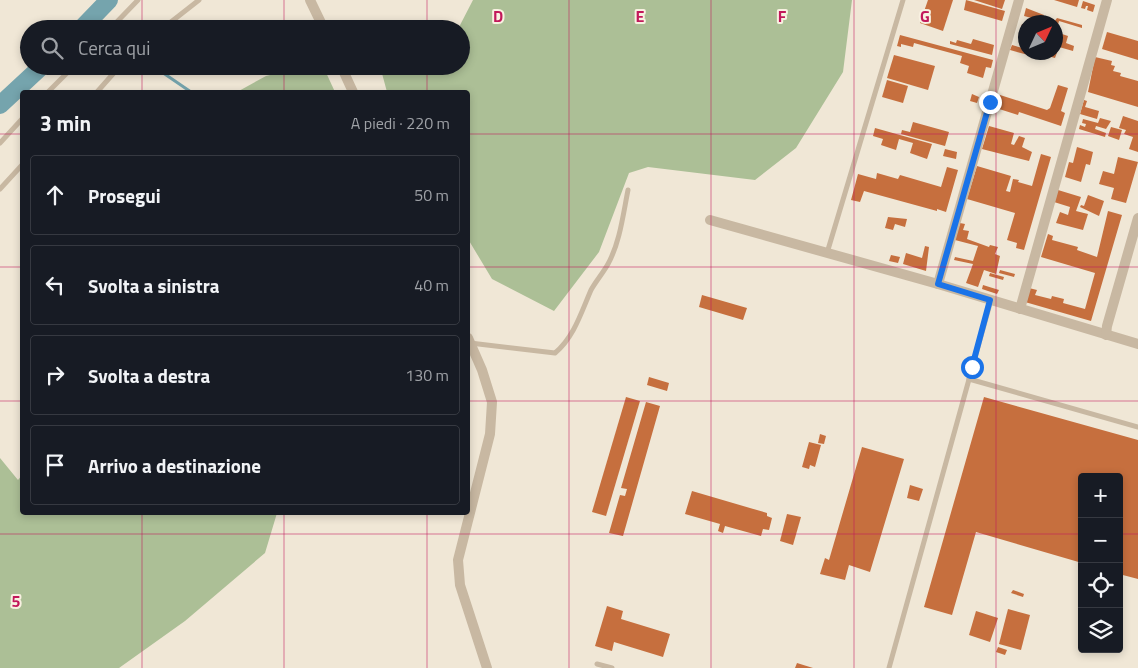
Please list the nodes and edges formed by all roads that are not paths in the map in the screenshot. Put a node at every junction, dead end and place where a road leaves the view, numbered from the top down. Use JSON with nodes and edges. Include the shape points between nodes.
{"nodes":[{"id":1,"x":138,"y":0,"type":"edge"},
{"id":2,"x":199,"y":0,"type":"edge"},
{"id":3,"x":310,"y":0,"type":"edge"},
{"id":4,"x":903,"y":0,"type":"edge"},
{"id":5,"x":1019,"y":0,"type":"edge"},
{"id":6,"x":1107,"y":0,"type":"edge"},
{"id":7,"x":119,"y":20,"type":"edge"},
{"id":8,"x":173,"y":20,"type":"edge"},
{"id":9,"x":320,"y":20,"type":"edge"},
{"id":10,"x":65,"y":75,"type":"edge"},
{"id":11,"x":112,"y":75,"type":"edge"},
{"id":12,"x":345,"y":75,"type":"edge"},
{"id":13,"x":50,"y":90,"type":"edge"},
{"id":14,"x":99,"y":90,"type":"edge"},
{"id":15,"x":352,"y":90,"type":"edge"},
{"id":16,"x":20,"y":121,"type":"edge"},
{"id":17,"x":0,"y":143,"type":"edge"},
{"id":18,"x":20,"y":168,"type":"edge"},
{"id":19,"x":0,"y":189,"type":"edge"},
{"id":20,"x":628,"y":190,"type":"dead end"},
{"id":21,"x":1138,"y":218,"type":"edge"},
{"id":22,"x":710,"y":220,"type":"dead end"},
{"id":23,"x":827,"y":254,"type":"junction"},
{"id":24,"x":938,"y":284,"type":"junction"},
{"id":25,"x":990,"y":300,"type":"junction"},
{"id":26,"x":1020,"y":309,"type":"junction"},
{"id":27,"x":1106,"y":335,"type":"junction"},
{"id":28,"x":470,"y":340,"type":"edge"},
{"id":29,"x":470,"y":344,"type":"edge"},
{"id":30,"x":1138,"y":344,"type":"edge"},
{"id":31,"x":969,"y":379,"type":"junction"},
{"id":32,"x":1138,"y":428,"type":"edge"},
{"id":33,"x":470,"y":513,"type":"edge"},
{"id":34,"x":469,"y":515,"type":"edge"},
{"id":35,"x":598,"y":664,"type":"dead end"},
{"id":36,"x":487,"y":668,"type":"edge"},
{"id":37,"x":612,"y":668,"type":"edge"},
{"id":38,"x":889,"y":668,"type":"edge"}],
"edges":[{"from":1,"to":7,"type":"lane"},
{"from":2,"to":8,"type":"lane"},
{"from":3,"to":9,"type":"street"},
{"from":4,"to":23,"type":"lane"},
{"from":5,"to":24,"type":"street"},
{"from":6,"to":26,"type":"street"},
{"from":10,"to":13,"type":"lane"},
{"from":11,"to":14,"type":"lane"},
{"from":12,"to":15,"type":"street"},
{"from":16,"to":17,"type":"lane"},
{"from":18,"to":19,"type":"lane"},
{"from":20,"to":28,"type":"lane","via":[[621,230],[608,264],[564,345],[555,353]]},
{"from":21,"to":27,"type":"street"},
{"from":22,"to":23,"type":"street"},
{"from":23,"to":24,"type":"street"},
{"from":24,"to":25,"type":"street"},
{"from":25,"to":26,"type":"street"},
{"from":25,"to":31,"type":"lane"},
{"from":26,"to":27,"type":"street"},
{"from":27,"to":30,"type":"street"},
{"from":29,"to":33,"type":"street","via":[[492,402],[490,434]]},
{"from":31,"to":32,"type":"lane"},
{"from":31,"to":38,"type":"lane"},
{"from":34,"to":36,"type":"street","via":[[458,560],[460,585]]},
{"from":35,"to":37,"type":"lane"}]}
